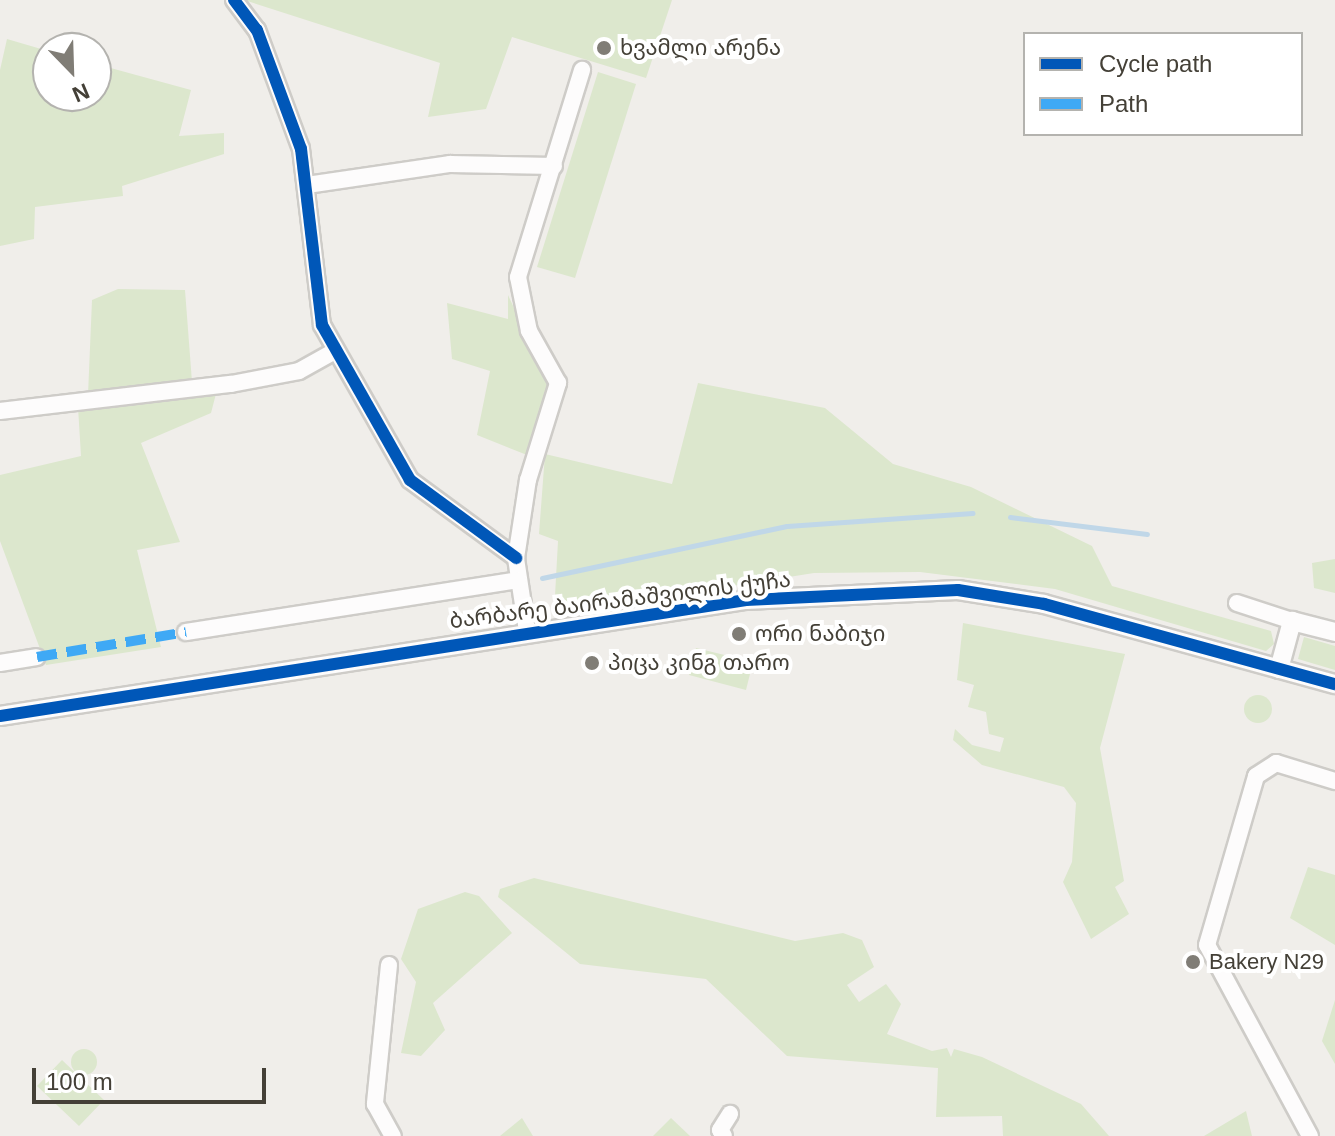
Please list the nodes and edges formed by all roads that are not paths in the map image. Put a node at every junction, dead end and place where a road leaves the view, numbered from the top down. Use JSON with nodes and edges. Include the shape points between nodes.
{"nodes":[{"id":1,"x":234,"y":0,"type":"edge"},
{"id":2,"x":582,"y":70,"type":"dead end"},
{"id":3,"x":554,"y":166,"type":"junction"},
{"id":4,"x":307,"y":185,"type":"junction"},
{"id":5,"x":335,"y":351,"type":"junction"},
{"id":6,"x":0,"y":411,"type":"edge"},
{"id":7,"x":516,"y":558,"type":"junction"},
{"id":8,"x":518,"y":580,"type":"junction"},
{"id":9,"x":1237,"y":603,"type":"dead end"},
{"id":10,"x":1292,"y":621,"type":"junction"},
{"id":11,"x":527,"y":631,"type":"junction"},
{"id":12,"x":186,"y":632,"type":"dead end"},
{"id":13,"x":1335,"y":632,"type":"edge"},
{"id":14,"x":37,"y":657,"type":"dead end"},
{"id":15,"x":0,"y":663,"type":"edge"},
{"id":16,"x":1279,"y":669,"type":"junction"},
{"id":17,"x":1335,"y":684,"type":"edge"},
{"id":18,"x":0,"y":716,"type":"edge"},
{"id":19,"x":1335,"y":781,"type":"edge"},
{"id":20,"x":389,"y":965,"type":"dead end"},
{"id":21,"x":730,"y":1114,"type":"dead end"},
{"id":22,"x":393,"y":1136,"type":"edge"},
{"id":23,"x":724,"y":1136,"type":"edge"},
{"id":24,"x":1310,"y":1136,"type":"edge"}],
"edges":[{"from":1,"to":4,"type":"street","via":[[257,30],[282,88]]},
{"from":2,"to":3,"type":"street"},
{"from":3,"to":4,"type":"street","via":[[450,164]]},
{"from":3,"to":7,"type":"street","via":[[518,277],[529,331],[558,383],[528,480]]},
{"from":4,"to":5,"type":"street","via":[[317,306]]},
{"from":5,"to":6,"type":"street","via":[[299,371],[231,384]]},
{"from":5,"to":7,"type":"street","via":[[410,480]]},
{"from":7,"to":8,"type":"street"},
{"from":8,"to":11,"type":"street"},
{"from":8,"to":12,"type":"street","name":"ბარბარე ბაირამაშვილის ქუჩა"},
{"from":9,"to":10,"type":"street"},
{"from":10,"to":13,"type":"street"},
{"from":10,"to":16,"type":"street"},
{"from":11,"to":16,"type":"street","name":"ბარბარე ბაირამაშვილის ქუჩა","via":[[746,600],[958,590],[1044,604]]},
{"from":11,"to":18,"type":"street","name":"ბარბარე ბაირამაშვილის ქუჩა"},
{"from":14,"to":15,"type":"street"},
{"from":16,"to":17,"type":"street","name":"ბარბარე ბაირამაშვილის ქუჩა"},
{"from":19,"to":24,"type":"street","via":[[1276,763],[1256,776],[1207,945]]},
{"from":20,"to":22,"type":"street","via":[[375,1104]]},
{"from":21,"to":23,"type":"street","via":[[720,1130]]}]}
